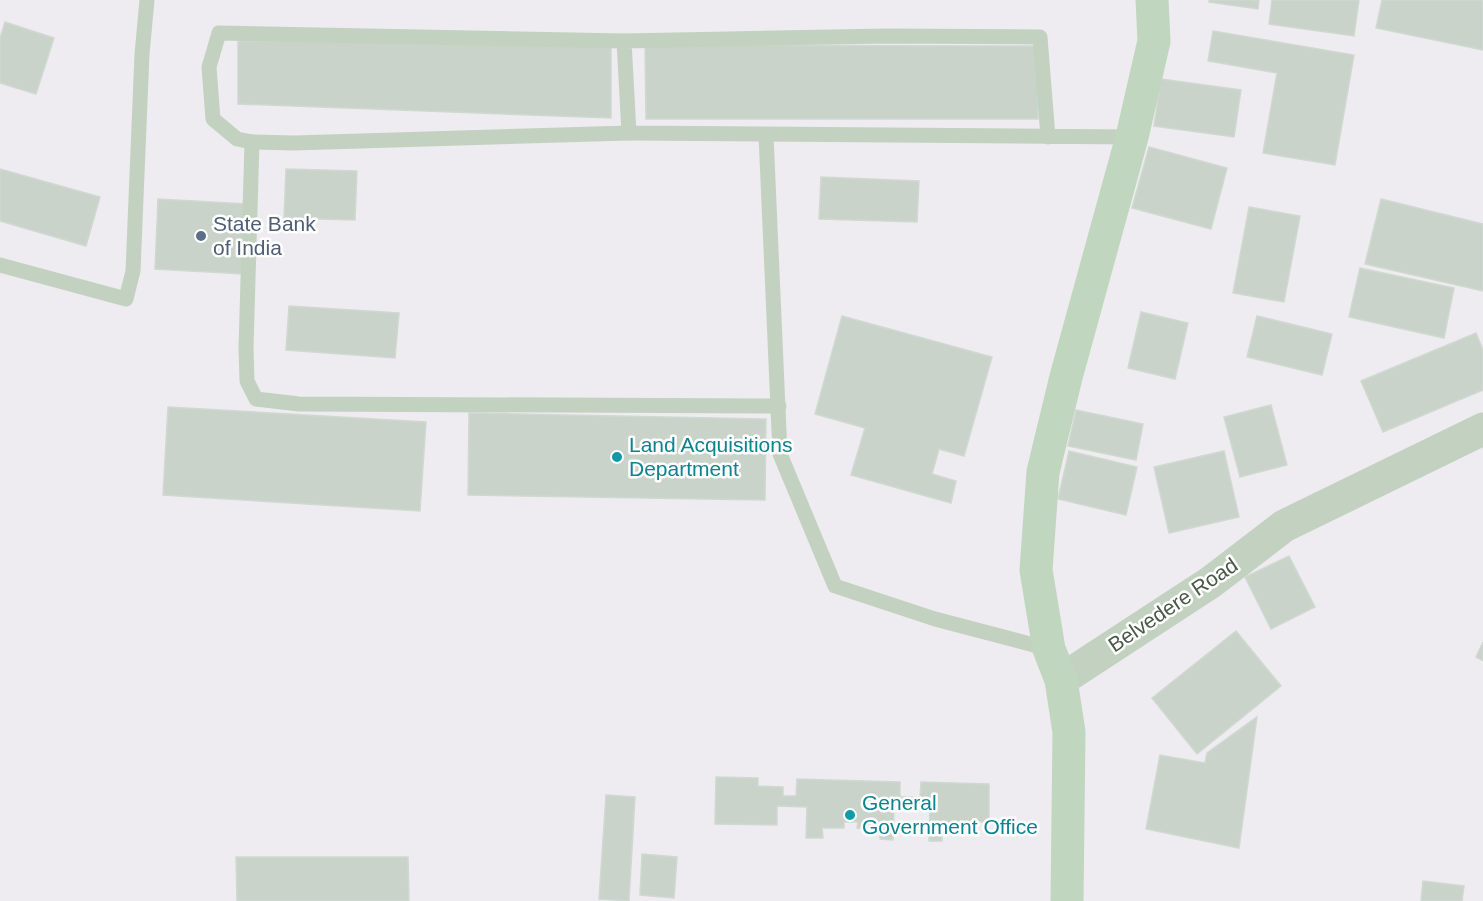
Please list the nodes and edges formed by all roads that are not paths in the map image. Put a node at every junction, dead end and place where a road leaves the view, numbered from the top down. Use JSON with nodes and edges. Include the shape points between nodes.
{"nodes":[{"id":1,"x":147,"y":0,"type":"edge"},
{"id":2,"x":1152,"y":0,"type":"edge"},
{"id":3,"x":624,"y":40,"type":"junction"},
{"id":4,"x":629,"y":133,"type":"junction"},
{"id":5,"x":766,"y":135,"type":"junction"},
{"id":6,"x":1048,"y":136,"type":"junction"},
{"id":7,"x":1132,"y":137,"type":"junction"},
{"id":8,"x":252,"y":142,"type":"junction"},
{"id":9,"x":0,"y":265,"type":"edge"},
{"id":10,"x":779,"y":406,"type":"junction"},
{"id":11,"x":1483,"y":429,"type":"edge"},
{"id":12,"x":1049,"y":649,"type":"junction"},
{"id":13,"x":1060,"y":680,"type":"junction"},
{"id":14,"x":1067,"y":901,"type":"edge"}],
"edges":[{"from":1,"to":9,"type":"lane","via":[[133,271],[126,299]]},
{"from":2,"to":7,"type":"main road","via":[[1154,40]]},
{"from":3,"to":4,"type":"lane"},
{"from":3,"to":6,"type":"lane","via":[[1040,37]]},
{"from":3,"to":8,"type":"lane","via":[[219,33],[209,66],[213,119],[237,139]]},
{"from":4,"to":5,"type":"lane"},
{"from":4,"to":8,"type":"lane"},
{"from":5,"to":6,"type":"lane"},
{"from":5,"to":10,"type":"lane"},
{"from":6,"to":7,"type":"lane"},
{"from":7,"to":12,"type":"main road","via":[[1043,472],[1036,570]]},
{"from":8,"to":10,"type":"lane","via":[[246,348],[247,381],[256,399],[299,404]]},
{"from":10,"to":12,"type":"lane","via":[[780,454],[835,586],[935,620]]},
{"from":11,"to":13,"type":"street","name":"Belvedere Road","via":[[1284,526],[1211,582]]},
{"from":12,"to":13,"type":"main road"},
{"from":13,"to":14,"type":"main road","via":[[1069,732]]}]}
